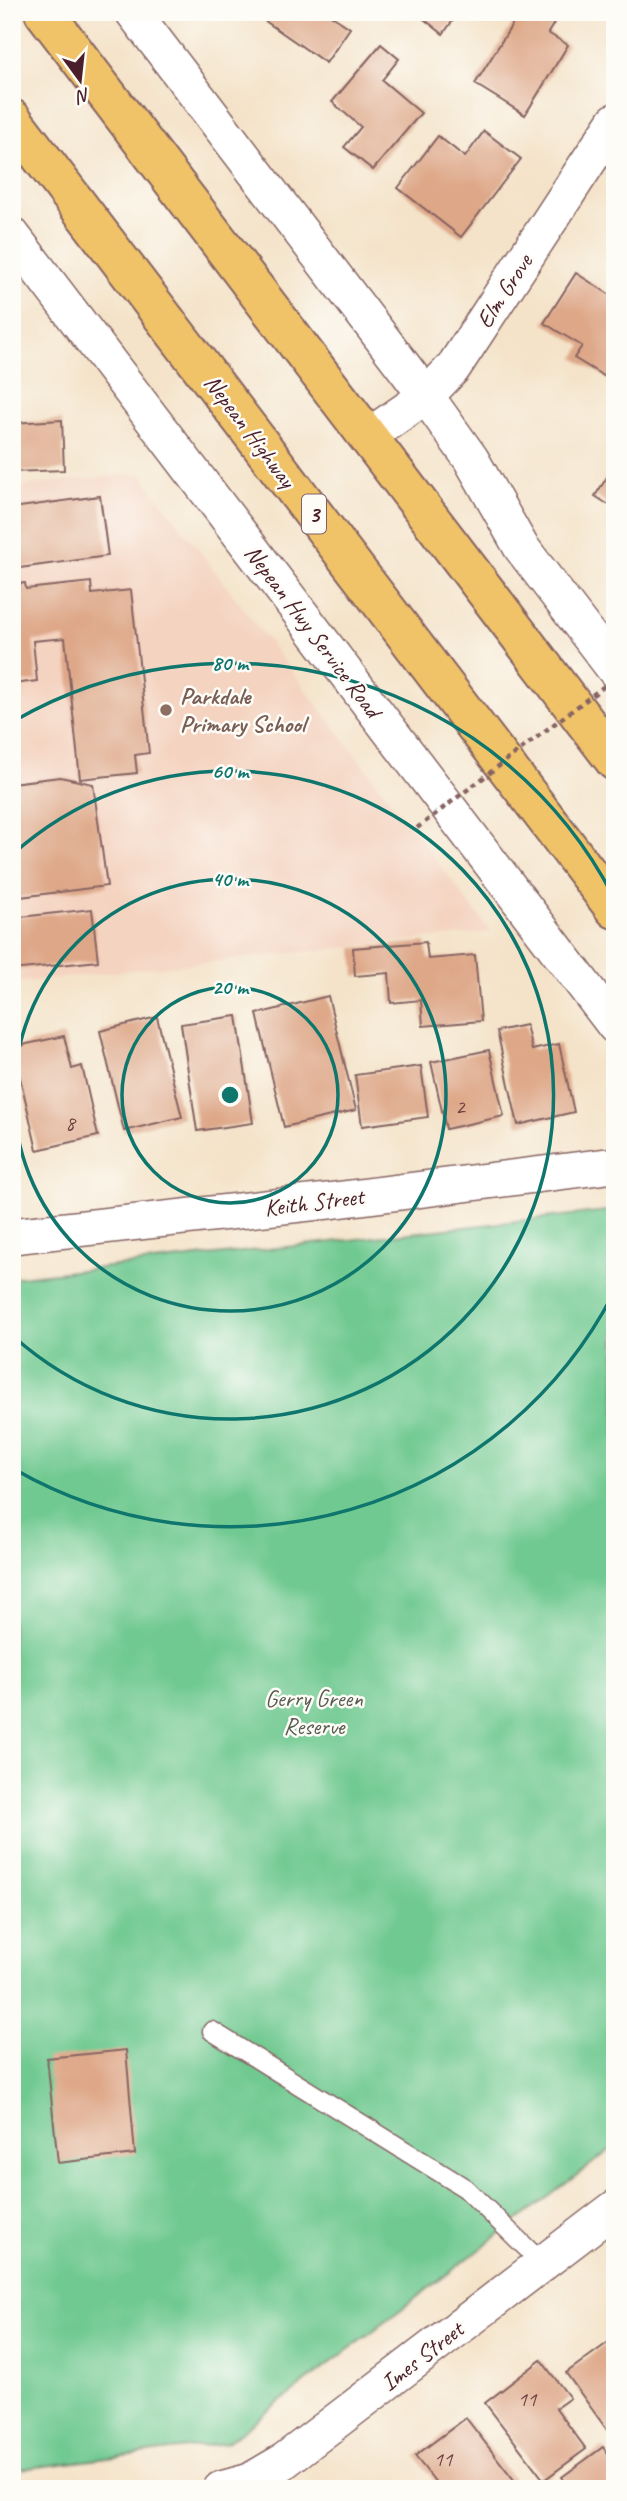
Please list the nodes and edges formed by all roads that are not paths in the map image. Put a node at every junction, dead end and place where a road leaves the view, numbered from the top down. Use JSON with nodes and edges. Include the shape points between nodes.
{"nodes":[{"id":1,"x":44,"y":12,"type":"edge"},
{"id":2,"x":133,"y":12,"type":"edge"},
{"id":3,"x":12,"y":119,"type":"edge"},
{"id":4,"x":615,"y":121,"type":"edge"},
{"id":5,"x":12,"y":235,"type":"edge"},
{"id":6,"x":426,"y":396,"type":"junction"},
{"id":7,"x":367,"y":437,"type":"junction"},
{"id":8,"x":615,"y":670,"type":"edge"},
{"id":9,"x":615,"y":761,"type":"edge"},
{"id":10,"x":615,"y":909,"type":"edge"},
{"id":11,"x":615,"y":1026,"type":"edge"},
{"id":12,"x":615,"y":1165,"type":"edge"},
{"id":13,"x":12,"y":1236,"type":"edge"},
{"id":14,"x":212,"y":2031,"type":"dead end"},
{"id":15,"x":609,"y":2225,"type":"edge"},
{"id":16,"x":542,"y":2263,"type":"junction"},
{"id":17,"x":220,"y":2489,"type":"edge"}],
"edges":[{"from":1,"to":7,"type":"highway"},
{"from":2,"to":6,"type":"street"},
{"from":3,"to":10,"type":"highway","name":"Nepean Highway","number":"3"},
{"from":4,"to":6,"type":"street","name":"Elm Grove","via":[[459,360]]},
{"from":5,"to":11,"type":"street","name":"Nepean Hwy Service Road"},
{"from":6,"to":7,"type":"street","name":"Elm Grove"},
{"from":6,"to":8,"type":"street","via":[[471,459],[521,547]]},
{"from":7,"to":9,"type":"highway"},
{"from":12,"to":13,"type":"street","name":"Keith Street"},
{"from":14,"to":16,"type":"lane","via":[[465,2188]]},
{"from":15,"to":16,"type":"street","name":"Imes Street"},
{"from":16,"to":17,"type":"street","name":"Imes Street","via":[[284,2461],[250,2481]]}]}
